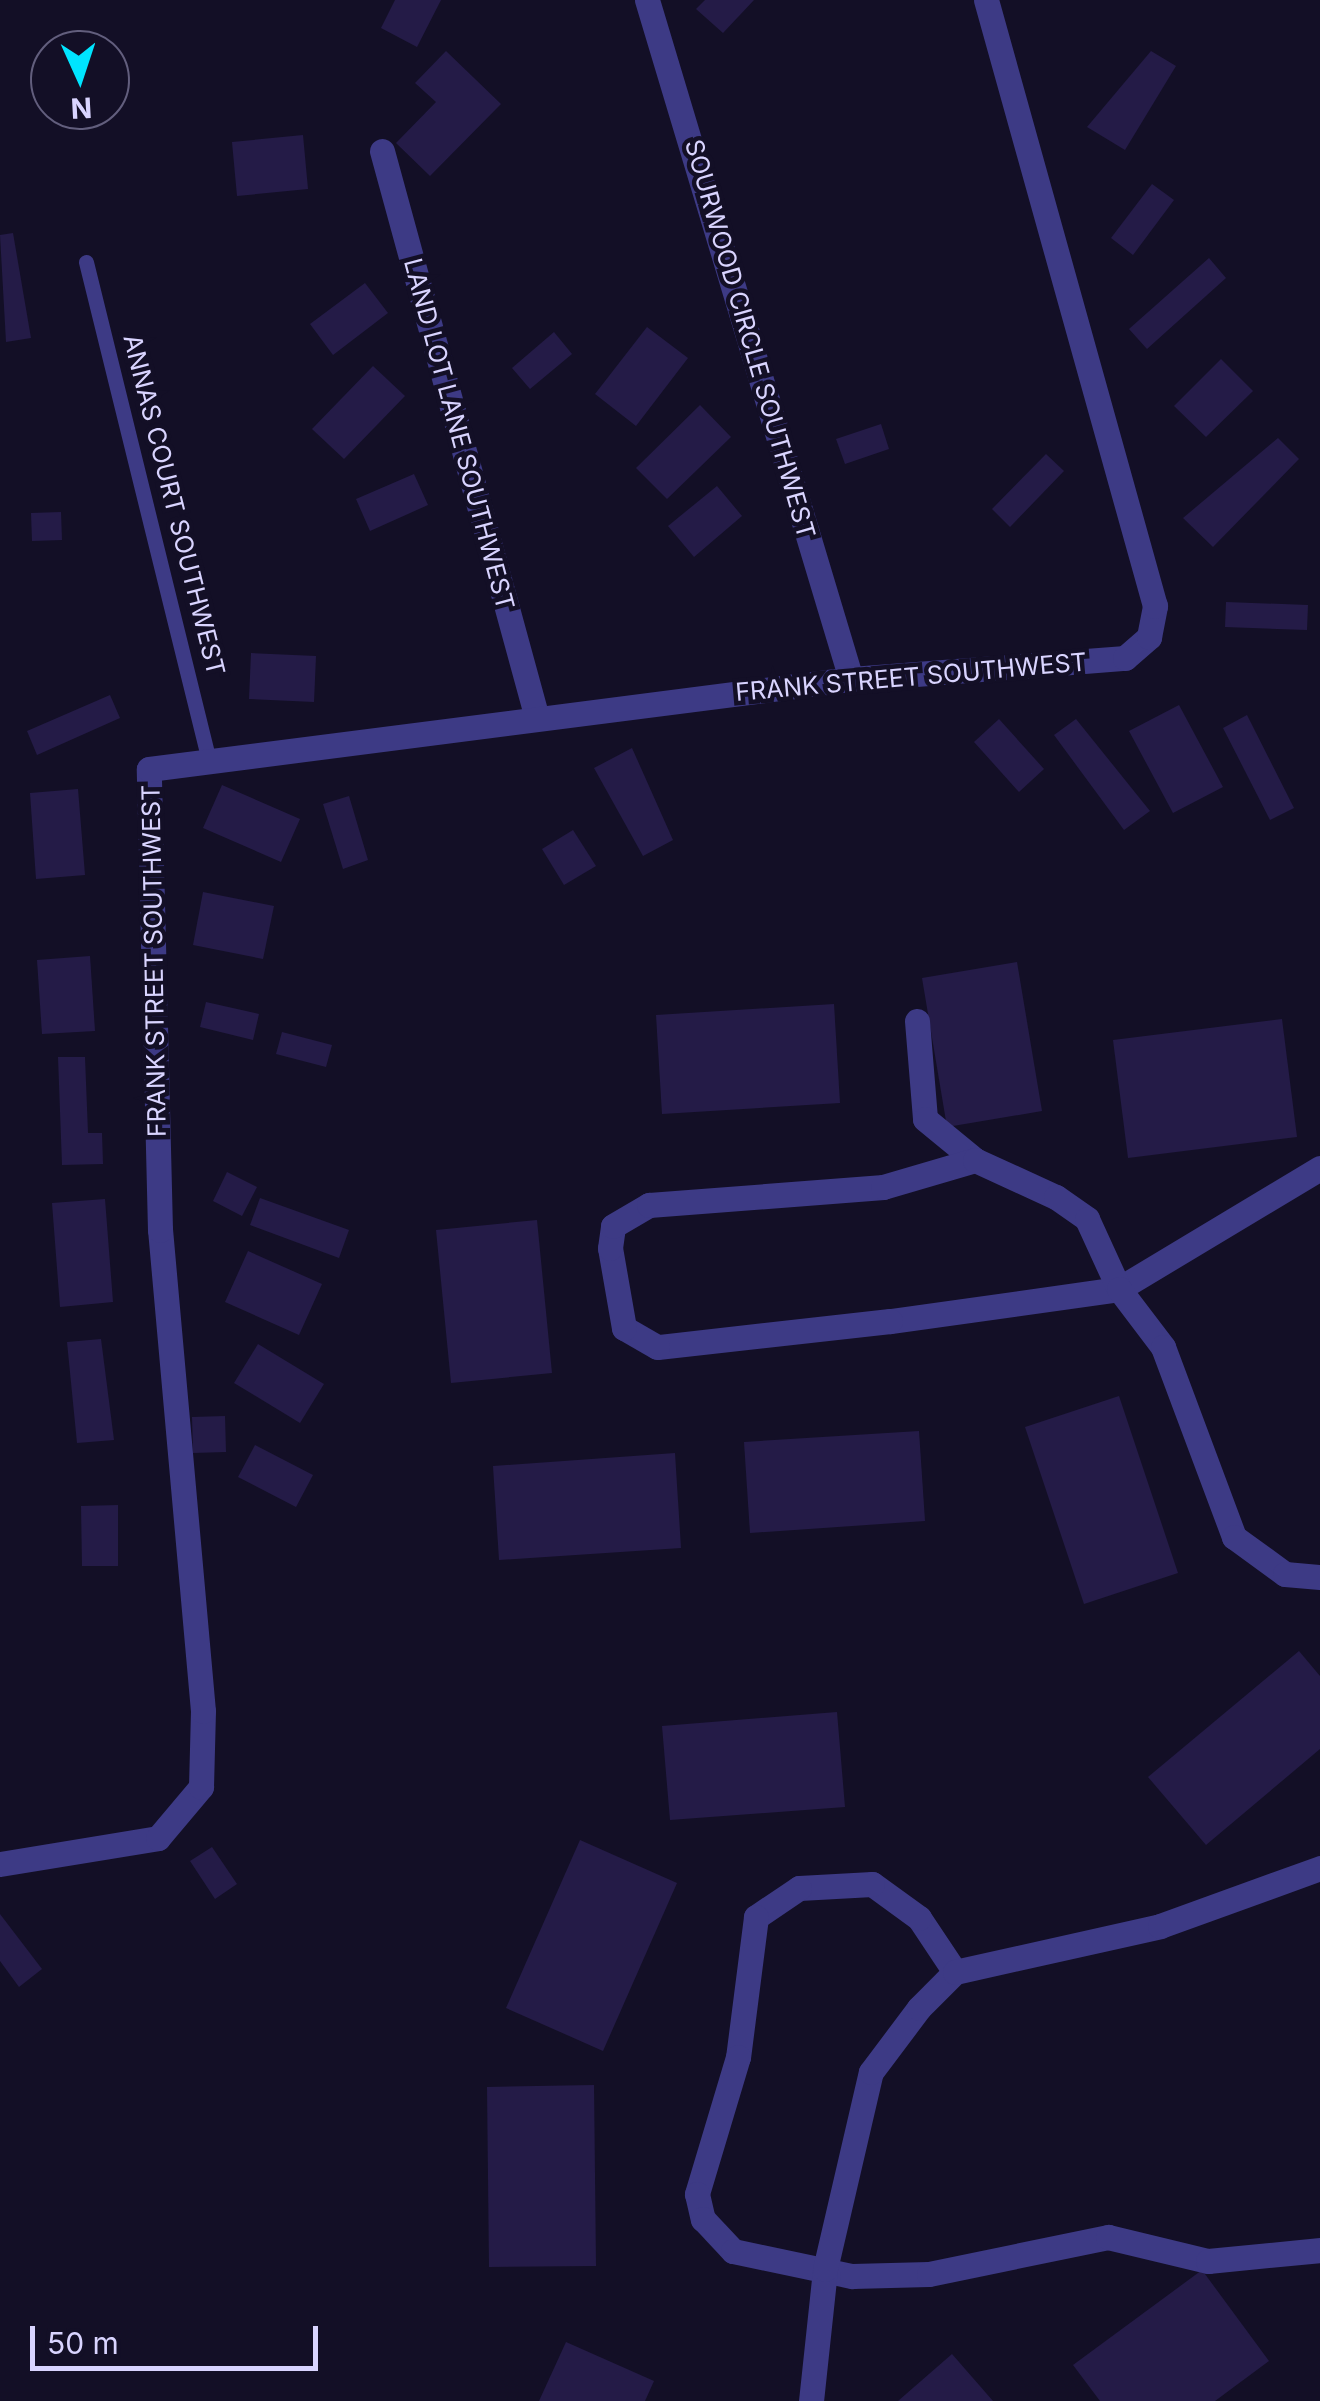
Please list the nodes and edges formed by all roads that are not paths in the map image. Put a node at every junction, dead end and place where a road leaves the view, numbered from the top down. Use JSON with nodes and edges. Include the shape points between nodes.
{"nodes":[{"id":1,"x":647,"y":0,"type":"edge"},
{"id":2,"x":986,"y":0,"type":"edge"},
{"id":3,"x":382,"y":151,"type":"dead end"},
{"id":4,"x":86,"y":262,"type":"dead end"},
{"id":5,"x":851,"y":679,"type":"junction"},
{"id":6,"x":536,"y":718,"type":"junction"},
{"id":7,"x":210,"y":762,"type":"junction"},
{"id":8,"x":916,"y":1021,"type":"dead end"},
{"id":9,"x":975,"y":1160,"type":"junction"},
{"id":10,"x":1320,"y":1168,"type":"edge"},
{"id":11,"x":1119,"y":1289,"type":"junction"},
{"id":12,"x":1320,"y":1577,"type":"edge"},
{"id":13,"x":0,"y":1864,"type":"edge"},
{"id":14,"x":1320,"y":1868,"type":"edge"},
{"id":15,"x":955,"y":1972,"type":"junction"},
{"id":16,"x":1320,"y":2250,"type":"edge"},
{"id":17,"x":826,"y":2269,"type":"junction"},
{"id":18,"x":812,"y":2401,"type":"edge"}],
"edges":[{"from":1,"to":5,"type":"street","name":"SOURWOOD CIRCLE SOUTHWEST"},
{"from":2,"to":5,"type":"street","name":"FRANK STREET SOUTHWEST","via":[[1154,606],[1149,637],[1125,658]]},
{"from":3,"to":6,"type":"street","name":"LAND LOT LANE SOUTHWEST"},
{"from":4,"to":7,"type":"lane","name":"ANNAS COURT SOUTHWEST"},
{"from":5,"to":6,"type":"street","name":"FRANK STREET SOUTHWEST"},
{"from":6,"to":7,"type":"street","name":"FRANK STREET SOUTHWEST"},
{"from":7,"to":13,"type":"street","name":"FRANK STREET SOUTHWEST","via":[[148,769],[160,1230],[203,1711],[202,1788],[158,1838]]},
{"from":8,"to":9,"type":"street","via":[[925,1118]]},
{"from":9,"to":11,"type":"street","via":[[1086,1219]]},
{"from":9,"to":11,"type":"street","via":[[883,1187],[650,1205],[613,1226],[624,1328],[657,1346]]},
{"from":10,"to":11,"type":"street"},
{"from":11,"to":12,"type":"street","via":[[1163,1348],[1234,1537],[1284,1574]]},
{"from":14,"to":15,"type":"street","via":[[1160,1926]]},
{"from":15,"to":17,"type":"street","via":[[871,2072]]},
{"from":15,"to":17,"type":"street","via":[[919,1918],[872,1884],[798,1888],[756,1917],[738,2058],[698,2194],[702,2219],[733,2250]]},
{"from":16,"to":17,"type":"street","via":[[1208,2262],[1108,2237],[929,2274]]},
{"from":17,"to":18,"type":"street"}]}
